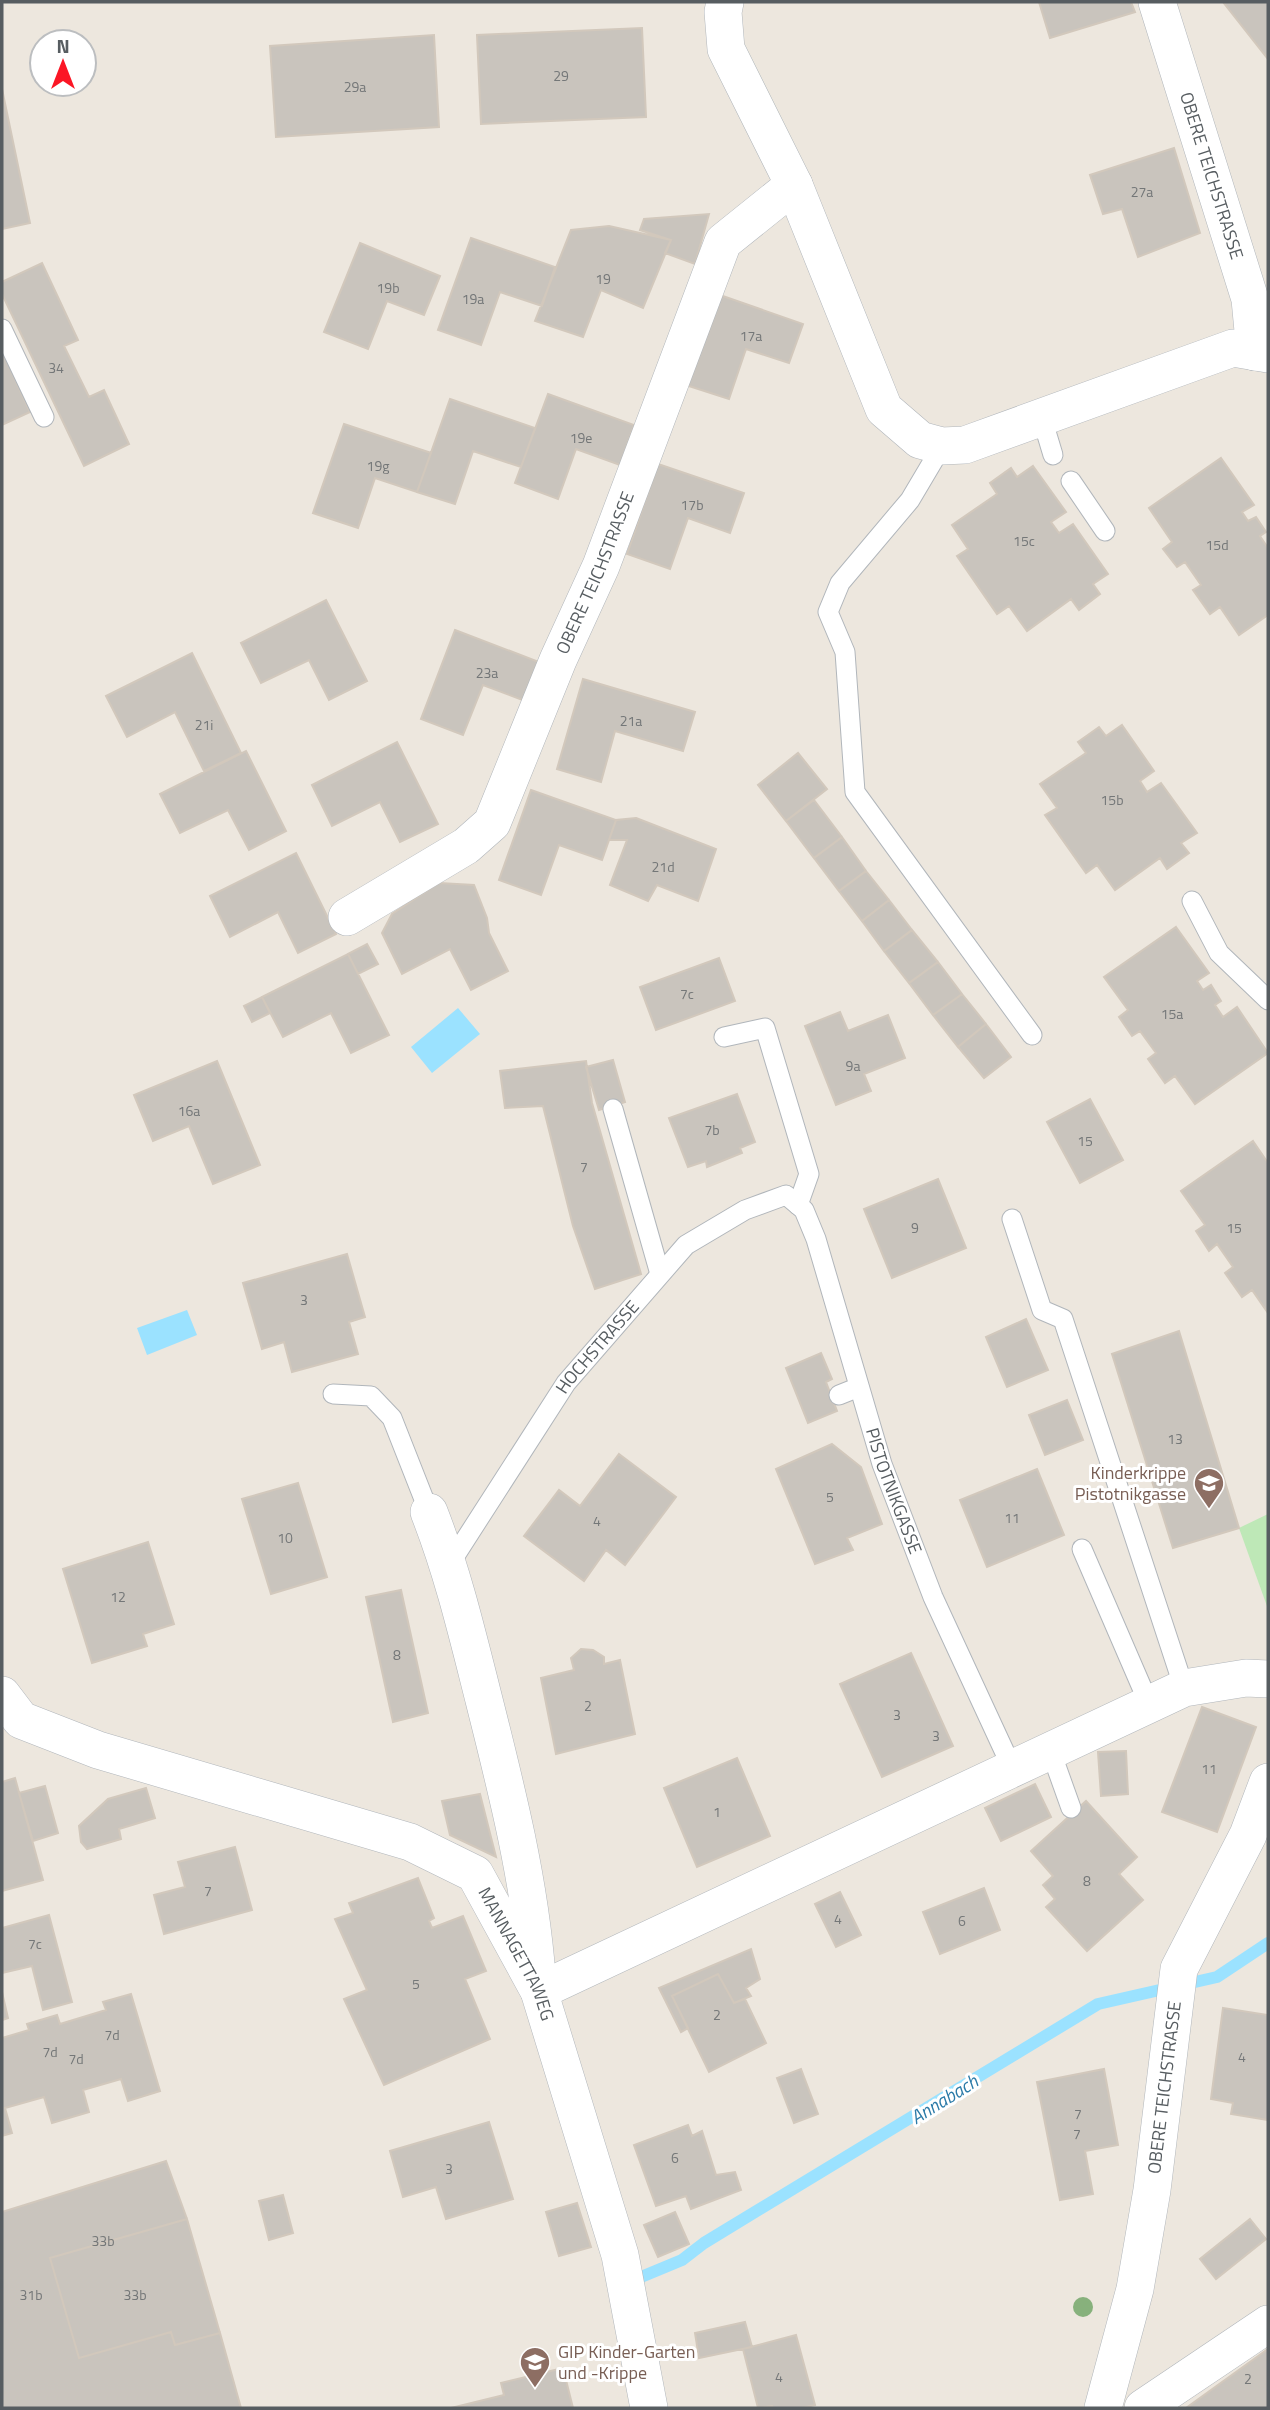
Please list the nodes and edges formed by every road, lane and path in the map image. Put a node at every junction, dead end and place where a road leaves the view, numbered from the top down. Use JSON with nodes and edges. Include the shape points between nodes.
{"nodes":[{"id":1,"x":725,"y":2,"type":"edge"},
{"id":2,"x":1157,"y":2,"type":"edge"},
{"id":3,"x":794,"y":185,"type":"junction"},
{"id":4,"x":2,"y":329,"type":"edge"},
{"id":5,"x":1262,"y":353,"type":"edge"},
{"id":6,"x":44,"y":417,"type":"dead end"},
{"id":7,"x":1037,"y":421,"type":"junction"},
{"id":8,"x":942,"y":446,"type":"junction"},
{"id":9,"x":1053,"y":456,"type":"dead end"},
{"id":10,"x":1071,"y":481,"type":"dead end"},
{"id":11,"x":1105,"y":531,"type":"dead end"},
{"id":12,"x":1192,"y":901,"type":"dead end"},
{"id":13,"x":347,"y":917,"type":"dead end"},
{"id":14,"x":1268,"y":1000,"type":"edge"},
{"id":15,"x":1032,"y":1035,"type":"dead end"},
{"id":16,"x":724,"y":1037,"type":"dead end"},
{"id":17,"x":614,"y":1109,"type":"dead end"},
{"id":18,"x":798,"y":1205,"type":"junction"},
{"id":19,"x":1012,"y":1219,"type":"dead end"},
{"id":20,"x":660,"y":1274,"type":"junction"},
{"id":21,"x":859,"y":1387,"type":"junction"},
{"id":22,"x":333,"y":1394,"type":"dead end"},
{"id":23,"x":839,"y":1395,"type":"dead end"},
{"id":24,"x":429,"y":1512,"type":"joint"},
{"id":25,"x":1082,"y":1549,"type":"dead end"},
{"id":26,"x":449,"y":1565,"type":"junction"},
{"id":27,"x":1268,"y":1679,"type":"edge"},
{"id":28,"x":1184,"y":1688,"type":"junction"},
{"id":29,"x":2,"y":1695,"type":"edge"},
{"id":30,"x":1149,"y":1704,"type":"junction"},
{"id":31,"x":1051,"y":1752,"type":"junction"},
{"id":32,"x":1013,"y":1770,"type":"junction"},
{"id":33,"x":1268,"y":1782,"type":"edge"},
{"id":34,"x":1071,"y":1808,"type":"dead end"},
{"id":35,"x":1258,"y":1835,"type":"edge"},
{"id":36,"x":538,"y":1991,"type":"junction"},
{"id":37,"x":1268,"y":2324,"type":"edge"},
{"id":38,"x":649,"y":2408,"type":"edge"},
{"id":39,"x":1103,"y":2408,"type":"edge"},
{"id":40,"x":1143,"y":2408,"type":"edge"}],
"edges":[{"from":1,"to":3,"type":"street","via":[[726,48]]},
{"from":2,"to":5,"type":"street","name":"OBERE TEICHSTRASSE","via":[[1250,299]]},
{"from":3,"to":8,"type":"street","via":[[884,409],[920,440]]},
{"from":3,"to":13,"type":"street","name":"OBERE TEICHSTRASSE","via":[[723,242],[601,566],[492,823],[466,846]]},
{"from":4,"to":6,"type":"lane"},
{"from":5,"to":7,"type":"street","name":"OBERE TEICHSTRASSE","via":[[1233,348]]},
{"from":7,"to":8,"type":"street","name":"OBERE TEICHSTRASSE","via":[[965,445]]},
{"from":7,"to":9,"type":"lane"},
{"from":8,"to":15,"type":"lane","via":[[910,500],[840,583],[828,612],[845,652],[856,792]]},
{"from":10,"to":11,"type":"lane"},
{"from":12,"to":14,"type":"lane","via":[[1219,953]]},
{"from":16,"to":18,"type":"lane","via":[[765,1028],[810,1174]]},
{"from":17,"to":20,"type":"lane"},
{"from":18,"to":20,"type":"lane","name":"HOCHSTRASSE","via":[[786,1195],[745,1210],[686,1245]]},
{"from":18,"to":21,"type":"lane","name":"PISTOTNIKGASSE","via":[[816,1239]]},
{"from":19,"to":28,"type":"lane","via":[[1042,1310],[1063,1320]]},
{"from":20,"to":26,"type":"lane","name":"HOCHSTRASSE","via":[[566,1383]]},
{"from":21,"to":23,"type":"lane"},
{"from":21,"to":32,"type":"lane","name":"PISTOTNIKGASSE","via":[[882,1464],[933,1597]]},
{"from":22,"to":24,"type":"lane","via":[[372,1396],[392,1418]]},
{"from":24,"to":26,"type":"street"},
{"from":25,"to":30,"type":"lane"},
{"from":26,"to":36,"type":"street","via":[[515,1822],[533,1926]]},
{"from":27,"to":28,"type":"street"},
{"from":28,"to":30,"type":"street"},
{"from":29,"to":36,"type":"street","name":"MANNAGETTAWEG","via":[[21,1720],[98,1750],[384,1834],[475,1874]]},
{"from":30,"to":31,"type":"street"},
{"from":31,"to":32,"type":"street"},
{"from":31,"to":34,"type":"lane"},
{"from":32,"to":36,"type":"street"},
{"from":33,"to":35,"type":"street","name":"OBERE TEICHSTRASSE"},
{"from":35,"to":39,"type":"street","name":"OBERE TEICHSTRASSE","via":[[1179,1969],[1135,2289]]},
{"from":36,"to":38,"type":"street","name":"MANNAGETTAWEG","via":[[620,2255]]},
{"from":37,"to":40,"type":"street"}]}
